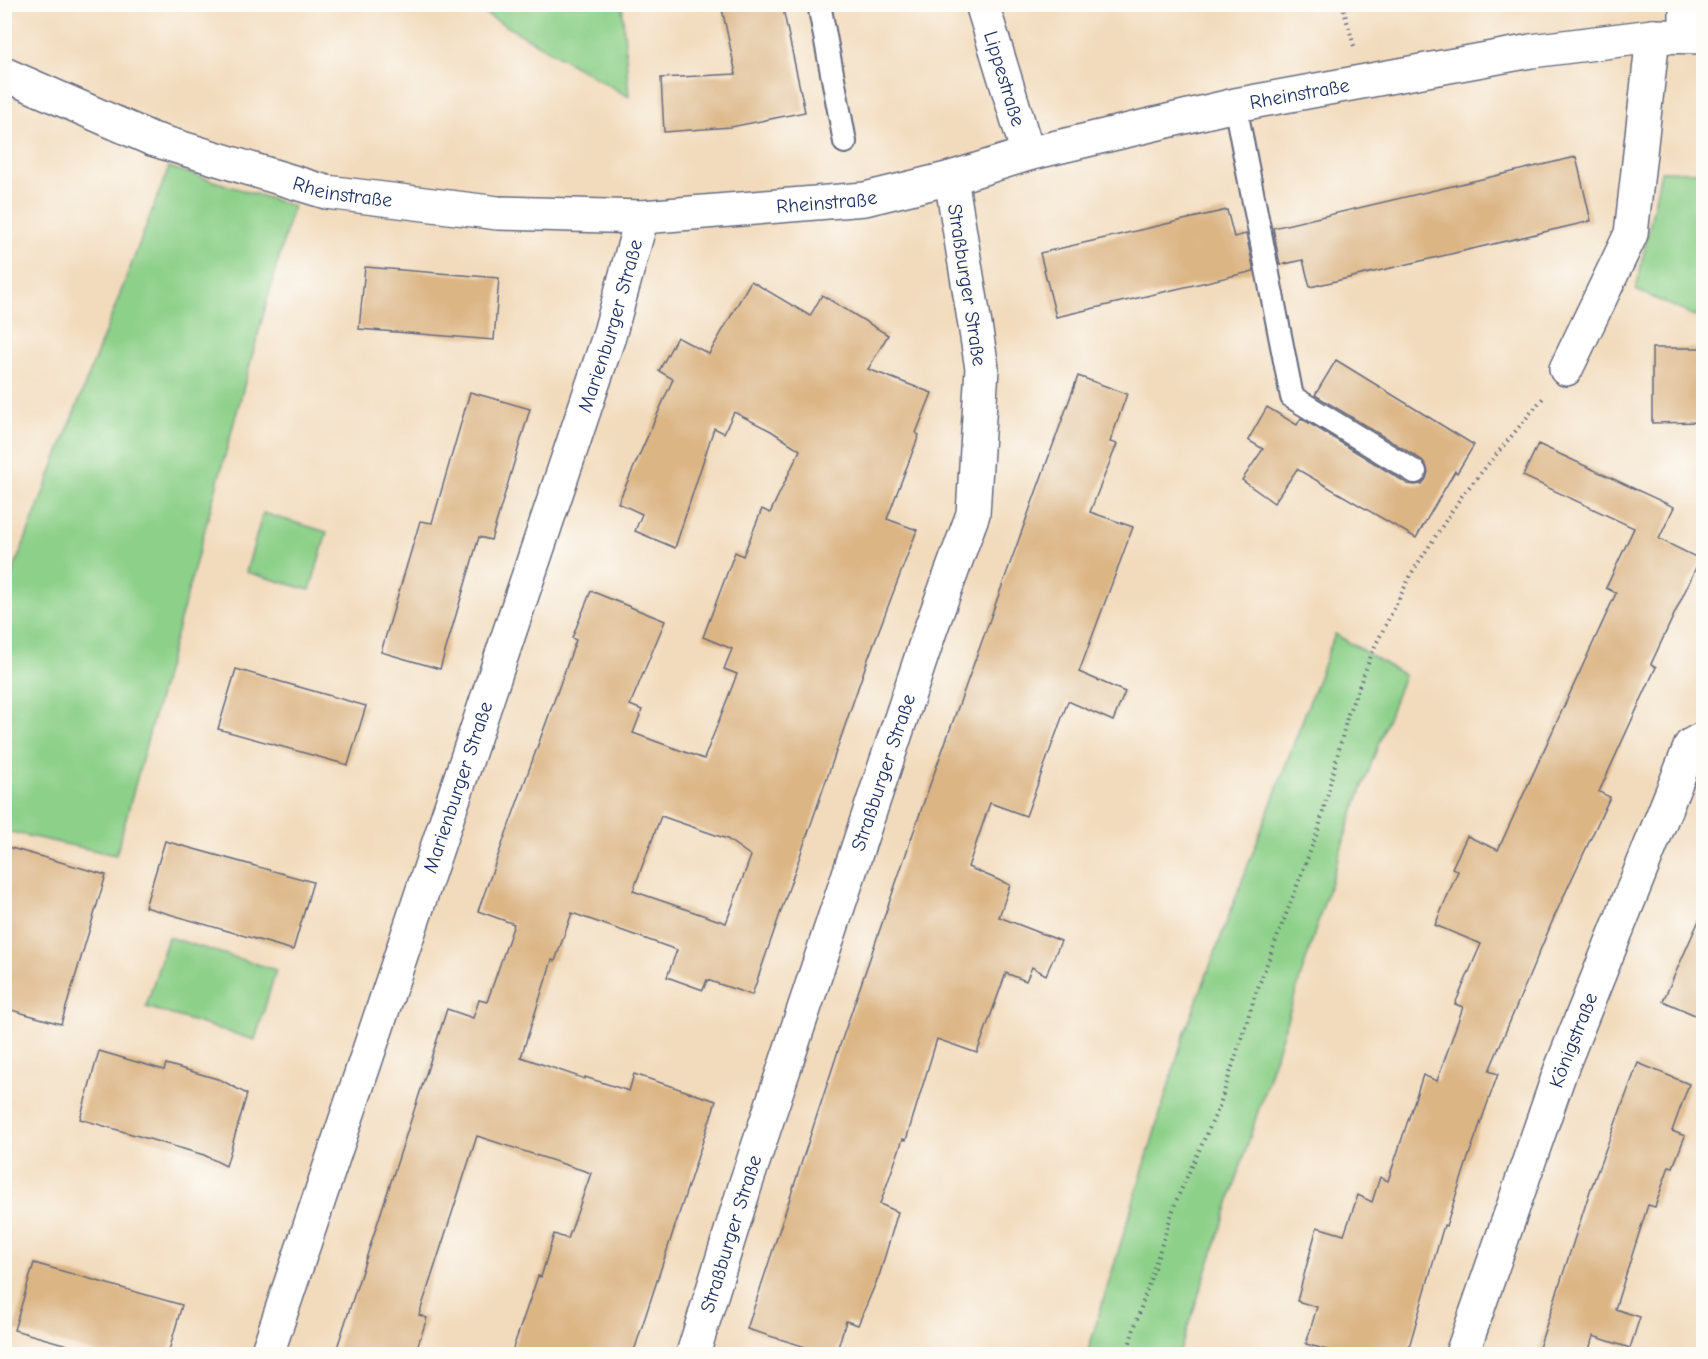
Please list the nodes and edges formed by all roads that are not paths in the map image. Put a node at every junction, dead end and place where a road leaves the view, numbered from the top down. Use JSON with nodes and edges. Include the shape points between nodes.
{"nodes":[{"id":1,"x":819,"y":4,"type":"edge"},
{"id":2,"x":982,"y":4,"type":"edge"},
{"id":3,"x":1692,"y":26,"type":"edge"},
{"id":4,"x":1653,"y":36,"type":"junction"},
{"id":5,"x":4,"y":74,"type":"edge"},
{"id":6,"x":1235,"y":105,"type":"junction"},
{"id":7,"x":845,"y":142,"type":"dead end"},
{"id":8,"x":1028,"y":154,"type":"junction"},
{"id":9,"x":951,"y":178,"type":"junction"},
{"id":10,"x":642,"y":217,"type":"junction"},
{"id":11,"x":1566,"y":369,"type":"road end"},
{"id":12,"x":1414,"y":472,"type":"dead end"},
{"id":13,"x":1704,"y":738,"type":"edge"},
{"id":14,"x":267,"y":1354,"type":"edge"},
{"id":15,"x":693,"y":1354,"type":"edge"},
{"id":16,"x":1462,"y":1354,"type":"edge"}],
"edges":[{"from":1,"to":7,"type":"lane"},
{"from":2,"to":8,"type":"street","name":"Lippestraße"},
{"from":3,"to":4,"type":"street","name":"Rheinstraße"},
{"from":4,"to":6,"type":"street","name":"Rheinstraße","via":[[1531,51]]},
{"from":4,"to":11,"type":"street","via":[[1631,234]]},
{"from":5,"to":10,"type":"street","name":"Rheinstraße","via":[[152,139],[326,192],[498,213]]},
{"from":6,"to":8,"type":"street","name":"Rheinstraße"},
{"from":6,"to":12,"type":"lane","via":[[1292,397]]},
{"from":8,"to":9,"type":"street","name":"Rheinstraße"},
{"from":9,"to":10,"type":"street","name":"Rheinstraße","via":[[866,200]]},
{"from":9,"to":15,"type":"street","name":"Straßburger Straße","via":[[982,368],[973,514],[931,628],[749,1172]]},
{"from":10,"to":14,"type":"street","name":"Marienburger Straße","via":[[609,336]]},
{"from":13,"to":16,"type":"street","name":"Königstraße","via":[[1691,745],[1561,1069]]}]}
